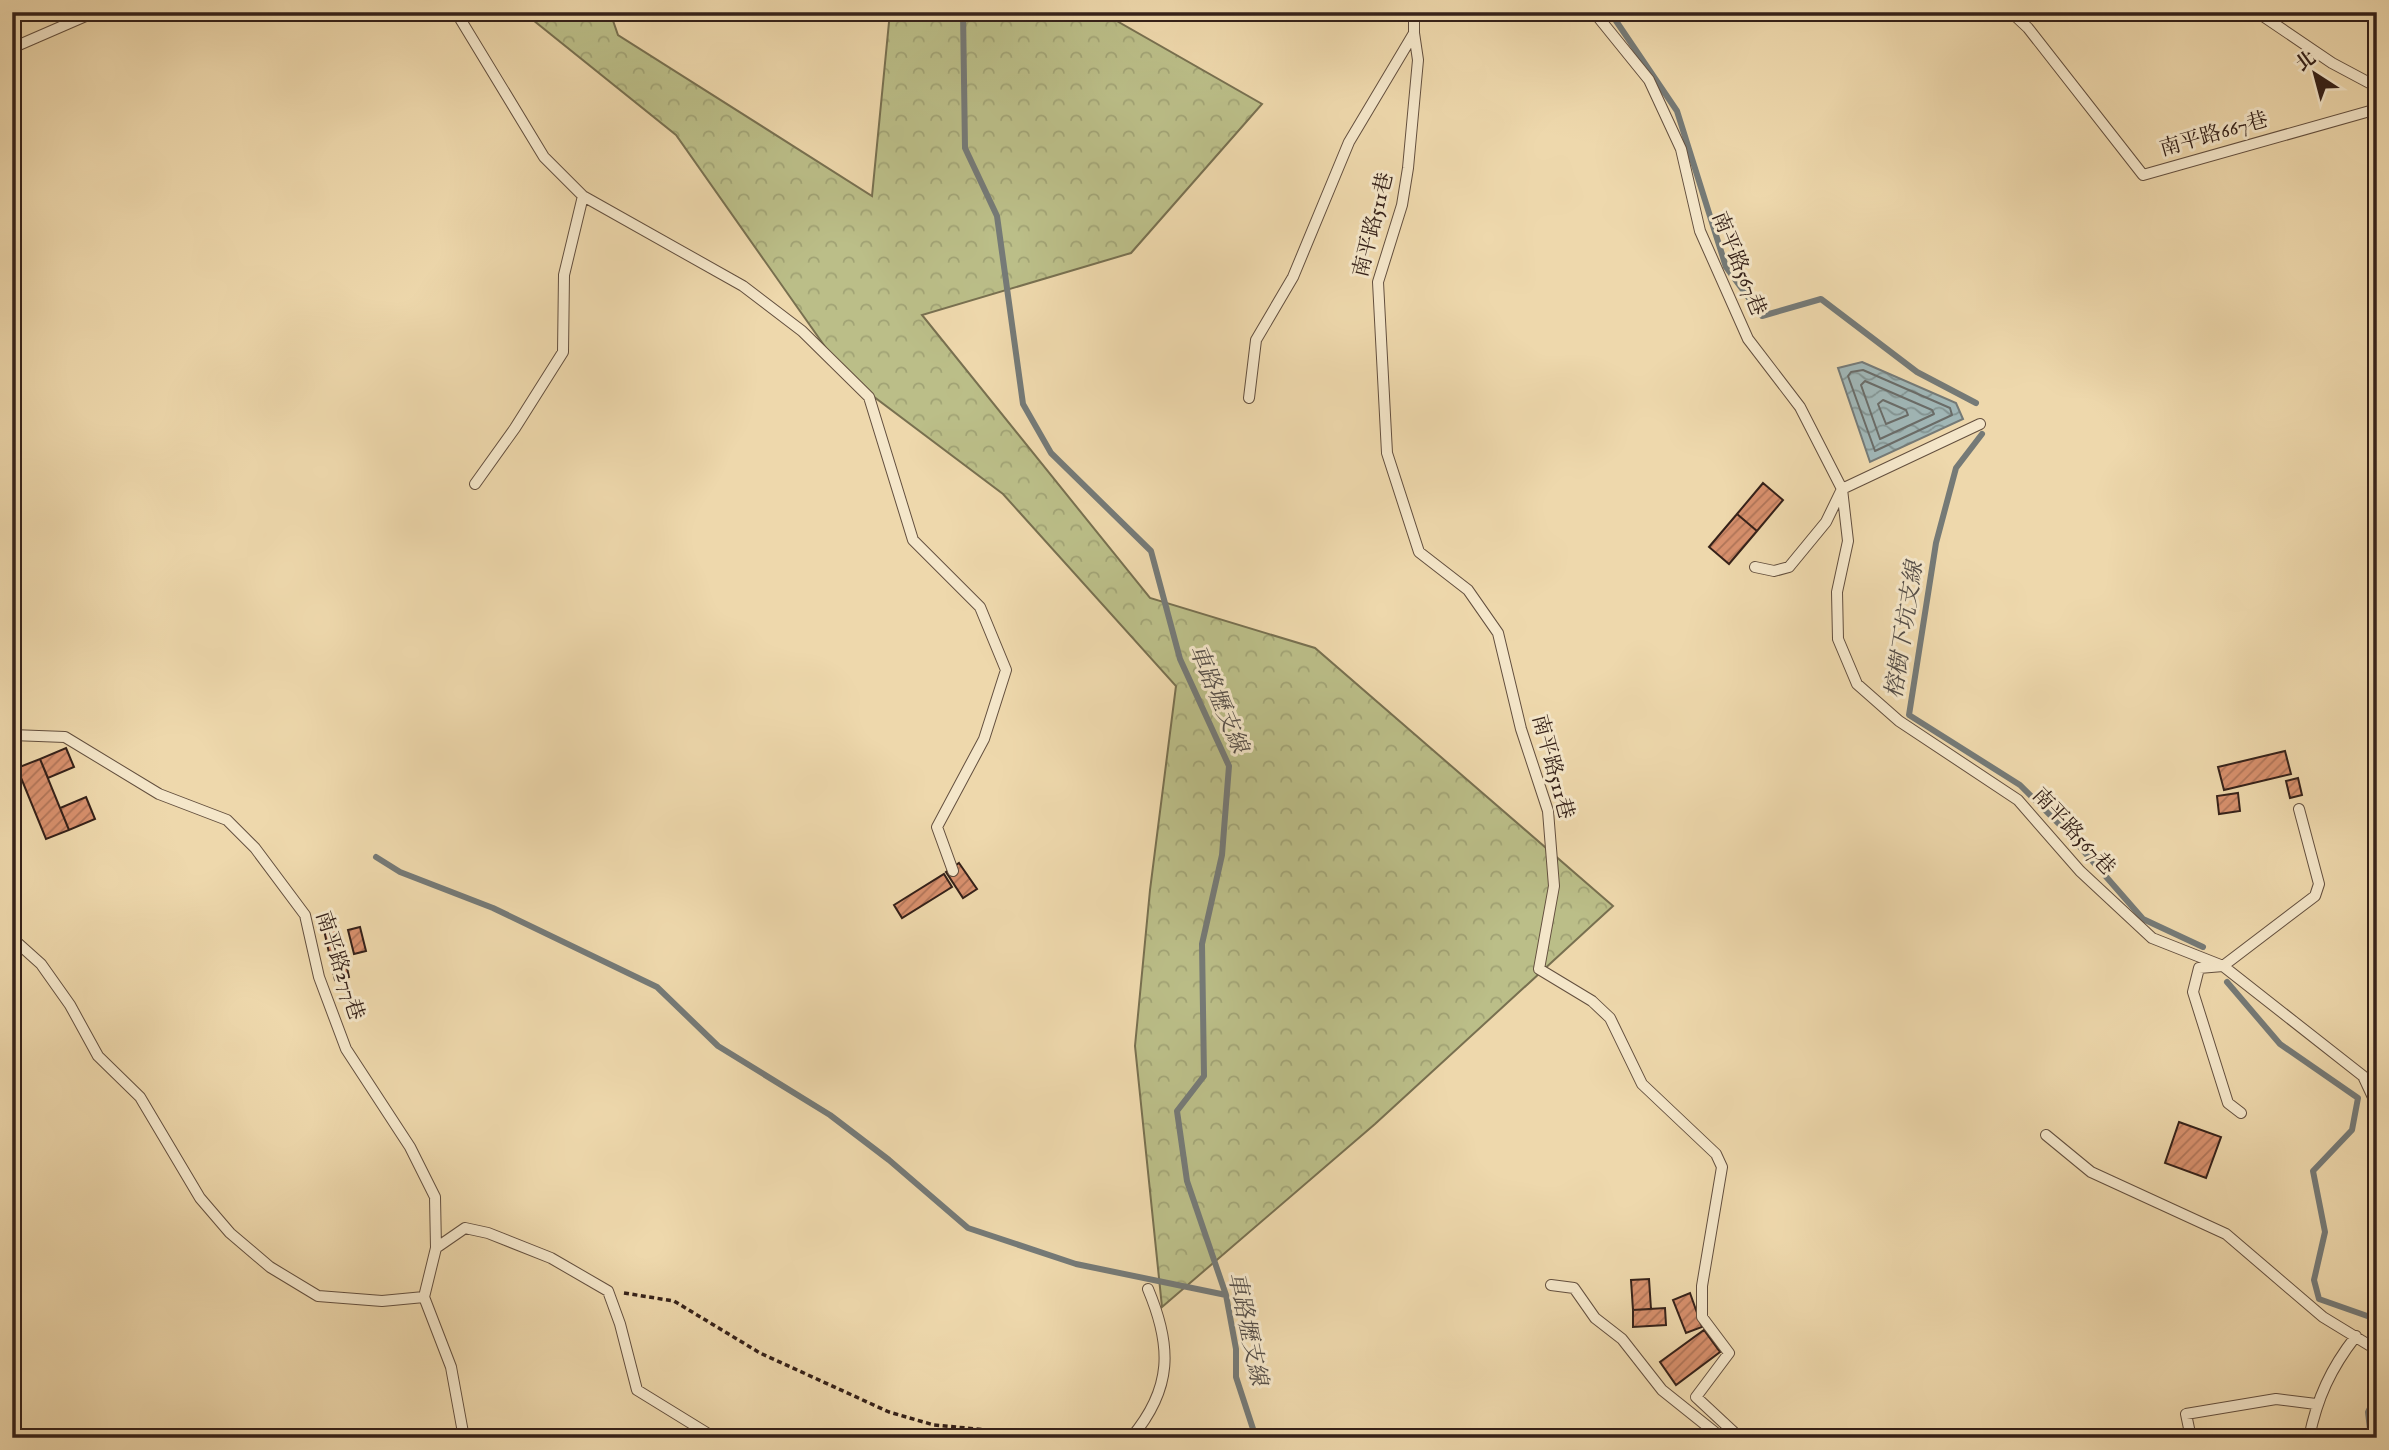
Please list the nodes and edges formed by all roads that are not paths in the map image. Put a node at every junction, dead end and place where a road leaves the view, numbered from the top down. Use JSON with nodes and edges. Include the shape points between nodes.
{"nodes":[{"id":1,"x":95,"y":12,"type":"edge"},
{"id":2,"x":456,"y":12,"type":"edge"},
{"id":3,"x":1414,"y":12,"type":"edge"},
{"id":4,"x":1594,"y":12,"type":"edge"},
{"id":5,"x":2011,"y":12,"type":"edge"},
{"id":6,"x":2257,"y":12,"type":"edge"},
{"id":7,"x":1414,"y":33,"type":"junction"},
{"id":8,"x":12,"y":47,"type":"edge"},
{"id":9,"x":2377,"y":87,"type":"edge"},
{"id":10,"x":2377,"y":109,"type":"edge"},
{"id":11,"x":583,"y":196,"type":"junction"},
{"id":12,"x":1249,"y":398,"type":"dead end"},
{"id":13,"x":1980,"y":424,"type":"dead end"},
{"id":14,"x":475,"y":484,"type":"dead end"},
{"id":15,"x":1842,"y":489,"type":"junction"},
{"id":16,"x":1755,"y":567,"type":"dead end"},
{"id":17,"x":12,"y":735,"type":"edge"},
{"id":18,"x":2299,"y":809,"type":"dead end"},
{"id":19,"x":953,"y":871,"type":"dead end"},
{"id":20,"x":12,"y":938,"type":"edge"},
{"id":21,"x":2223,"y":966,"type":"junction"},
{"id":22,"x":2377,"y":1106,"type":"edge"},
{"id":23,"x":2241,"y":1113,"type":"dead end"},
{"id":24,"x":2046,"y":1135,"type":"dead end"},
{"id":25,"x":436,"y":1248,"type":"junction"},
{"id":26,"x":1551,"y":1285,"type":"dead end"},
{"id":27,"x":1148,"y":1289,"type":"dead end"},
{"id":28,"x":424,"y":1297,"type":"junction"},
{"id":29,"x":2356,"y":1336,"type":"junction"},
{"id":30,"x":2377,"y":1350,"type":"edge"},
{"id":31,"x":2316,"y":1404,"type":"junction"},
{"id":32,"x":464,"y":1438,"type":"edge"},
{"id":33,"x":715,"y":1438,"type":"edge"},
{"id":34,"x":1131,"y":1438,"type":"edge"},
{"id":35,"x":1722,"y":1438,"type":"edge"},
{"id":36,"x":1740,"y":1438,"type":"edge"},
{"id":37,"x":2190,"y":1438,"type":"edge"},
{"id":38,"x":2309,"y":1438,"type":"edge"}],
"edges":[{"from":1,"to":8,"type":"lane"},
{"from":2,"to":11,"type":"lane","via":[[544,158]]},
{"from":3,"to":7,"type":"lane"},
{"from":4,"to":15,"type":"lane","name":"南平路567巷","via":[[1649,80],[1681,149],[1700,231],[1748,338],[1800,407]]},
{"from":5,"to":10,"type":"lane","name":"南平路667巷","via":[[2143,175]]},
{"from":6,"to":9,"type":"lane"},
{"from":7,"to":12,"type":"lane","via":[[1349,142],[1293,277],[1256,340]]},
{"from":7,"to":36,"type":"lane","name":"南平路511巷","via":[[1418,60],[1408,168],[1402,205],[1378,282],[1387,453],[1419,552],[1468,590],[1498,633],[1521,729],[1548,811],[1554,886],[1539,968],[1592,1001],[1610,1018],[1642,1084],[1716,1154],[1722,1167],[1702,1286],[1702,1317],[1729,1353],[1696,1397]]},
{"from":11,"to":14,"type":"lane","via":[[564,275],[563,352]]},
{"from":11,"to":19,"type":"lane","via":[[743,286],[802,331],[869,397],[913,540],[979,607],[1006,670],[984,739],[937,827]]},
{"from":13,"to":15,"type":"lane"},
{"from":15,"to":16,"type":"lane","via":[[1826,522],[1789,567],[1774,571]]},
{"from":15,"to":21,"type":"lane","name":"南平路567巷","via":[[1848,541],[1837,592],[1838,639],[1857,684],[1899,721],[2018,800],[2080,871],[2152,938]]},
{"from":17,"to":25,"type":"lane","name":"南平路277巷","via":[[65,737],[159,794],[227,820],[255,848],[305,915],[319,977],[346,1049],[410,1147],[435,1197]]},
{"from":18,"to":21,"type":"lane","via":[[2319,884],[2315,896]]},
{"from":20,"to":28,"type":"lane","via":[[41,964],[98,1056],[140,1097],[200,1198],[230,1233],[270,1268],[318,1296],[382,1301]]},
{"from":21,"to":22,"type":"lane","name":"南平路567巷","via":[[2363,1076]]},
{"from":21,"to":23,"type":"lane","via":[[2199,968],[2193,992],[2228,1103]]},
{"from":24,"to":29,"type":"lane","via":[[2091,1172],[2226,1234],[2323,1317]]},
{"from":25,"to":28,"type":"lane","name":"南平路277巷"},
{"from":25,"to":33,"type":"lane","via":[[465,1228],[488,1233],[551,1258],[608,1291],[638,1390]]},
{"from":26,"to":35,"type":"lane","via":[[1574,1288],[1595,1318],[1622,1339],[1662,1390]]},
{"from":27,"to":34,"type":"lane","via":[[1163,1324],[1167,1356],[1150,1416]]},
{"from":28,"to":32,"type":"lane","via":[[451,1367]]},
{"from":29,"to":30,"type":"lane"},
{"from":29,"to":31,"type":"lane","via":[[2333,1365]]},
{"from":31,"to":37,"type":"lane","via":[[2276,1399],[2186,1414]]},
{"from":31,"to":38,"type":"lane"}]}
